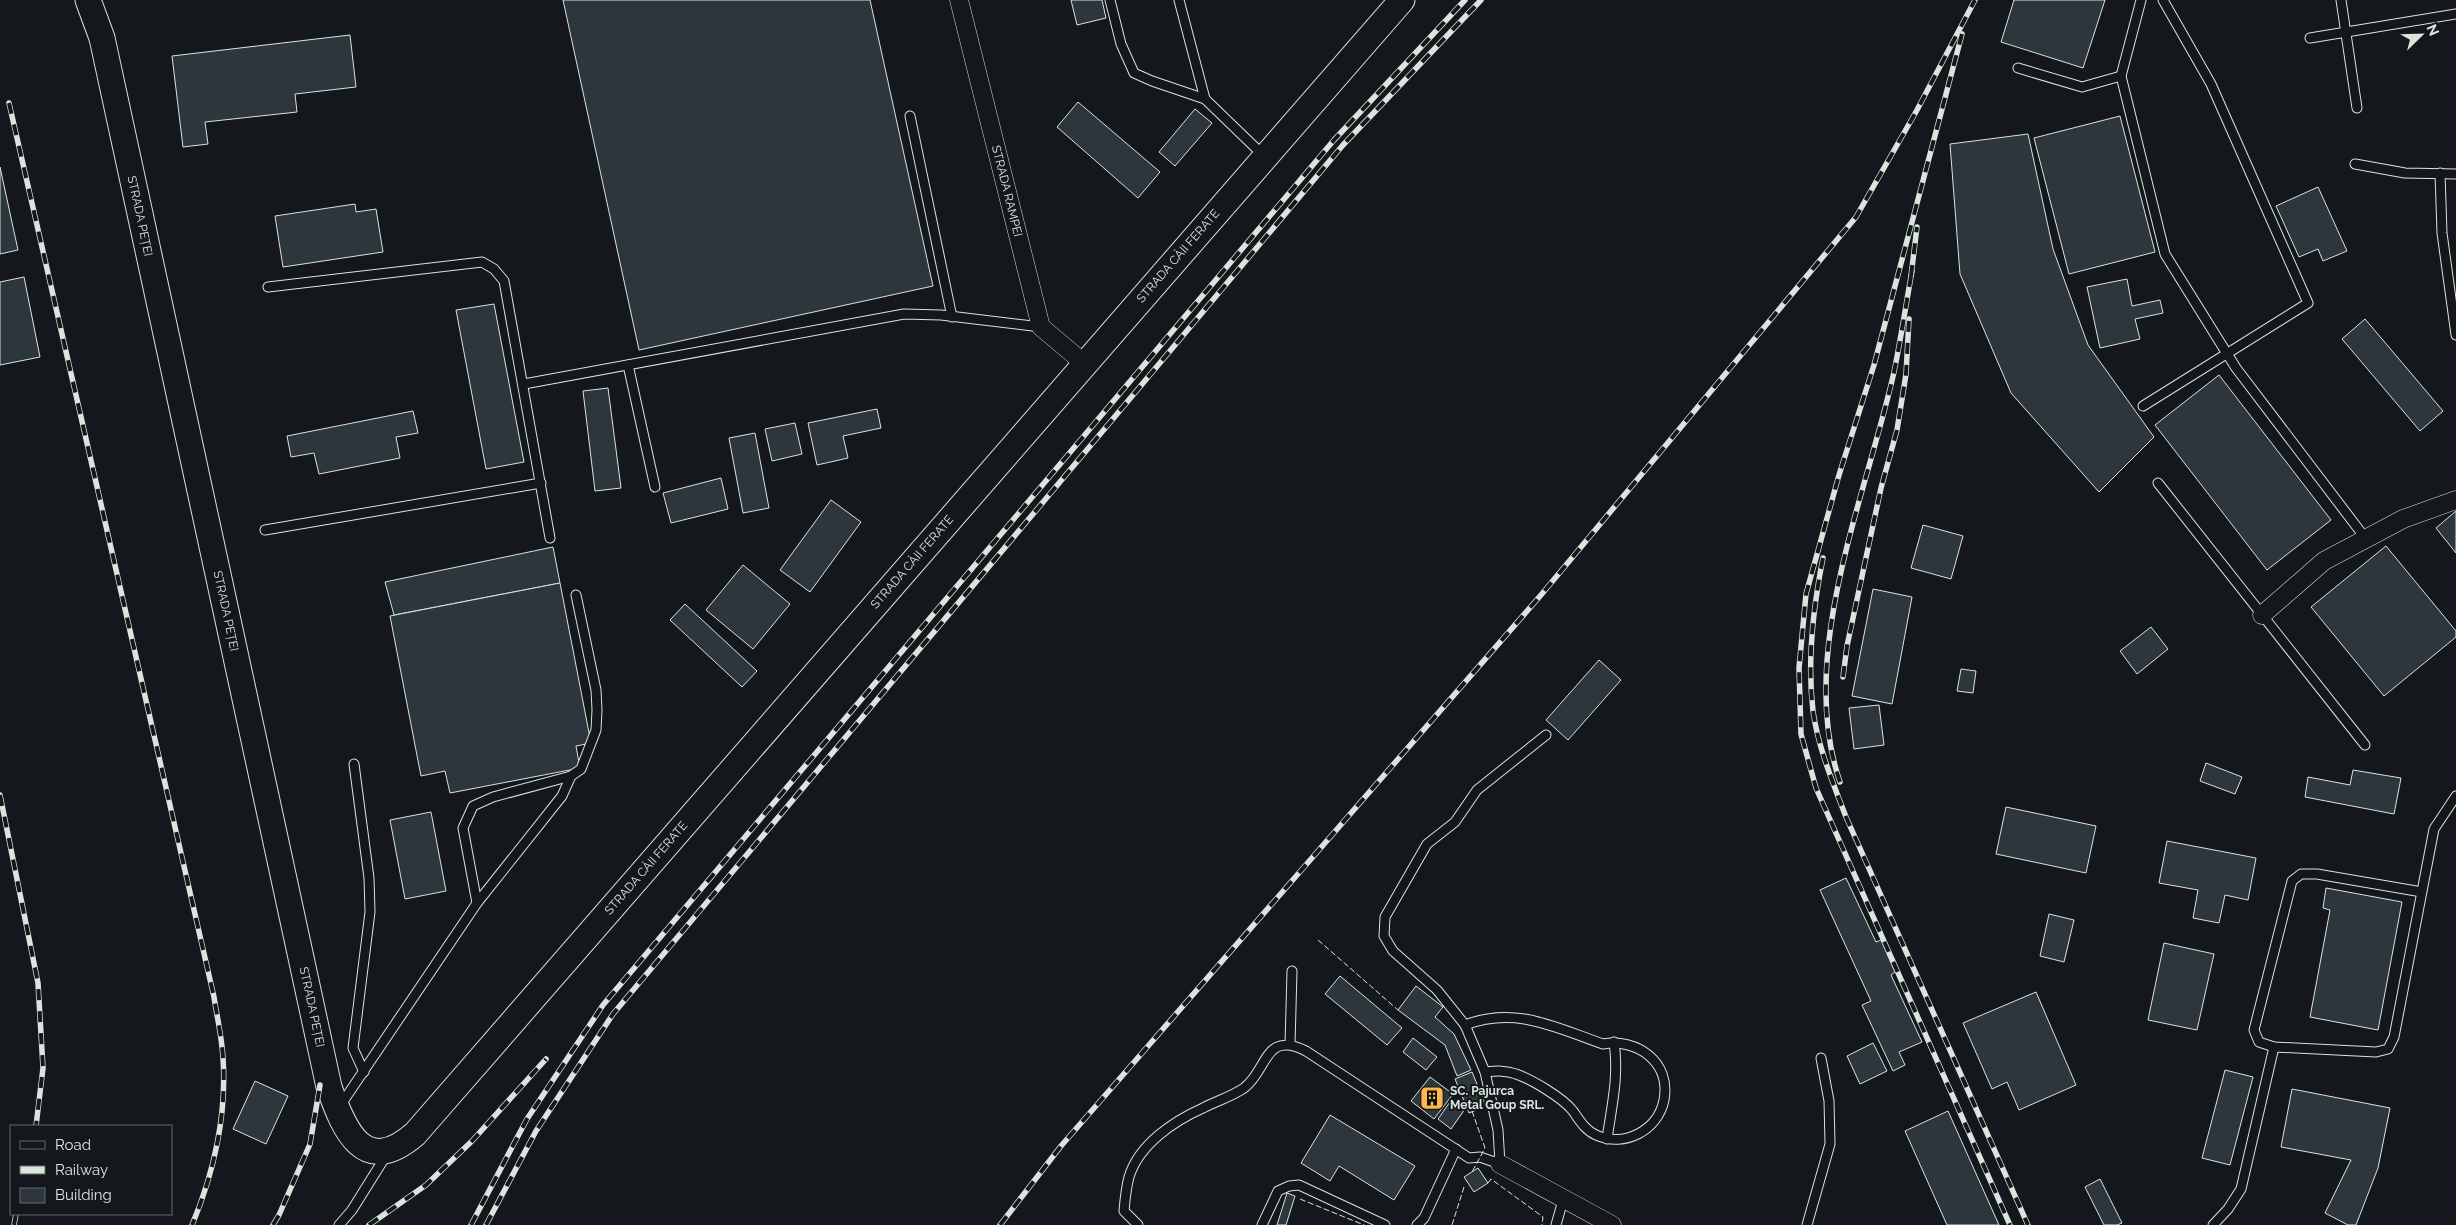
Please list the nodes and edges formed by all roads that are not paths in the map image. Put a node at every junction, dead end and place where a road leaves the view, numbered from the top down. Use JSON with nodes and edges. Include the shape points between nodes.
{"nodes":[{"id":1,"x":88,"y":0,"type":"edge"},
{"id":2,"x":960,"y":0,"type":"edge"},
{"id":3,"x":1110,"y":0,"type":"edge"},
{"id":4,"x":1179,"y":0,"type":"edge"},
{"id":5,"x":1402,"y":0,"type":"edge"},
{"id":6,"x":2141,"y":0,"type":"edge"},
{"id":7,"x":2162,"y":0,"type":"edge"},
{"id":8,"x":2341,"y":0,"type":"edge"},
{"id":9,"x":2456,"y":14,"type":"edge"},
{"id":10,"x":2346,"y":32,"type":"junction"},
{"id":11,"x":2310,"y":38,"type":"dead end"},
{"id":12,"x":2018,"y":68,"type":"dead end"},
{"id":13,"x":2121,"y":76,"type":"junction"},
{"id":14,"x":1205,"y":99,"type":"junction"},
{"id":15,"x":2358,"y":108,"type":"dead end"},
{"id":16,"x":910,"y":116,"type":"dead end"},
{"id":17,"x":1264,"y":156,"type":"junction"},
{"id":18,"x":2355,"y":164,"type":"dead end"},
{"id":19,"x":2440,"y":174,"type":"junction"},
{"id":20,"x":2456,"y":174,"type":"edge"},
{"id":21,"x":268,"y":287,"type":"dead end"},
{"id":22,"x":952,"y":317,"type":"junction"},
{"id":23,"x":1042,"y":327,"type":"junction"},
{"id":24,"x":2456,"y":335,"type":"edge"},
{"id":25,"x":2226,"y":354,"type":"junction"},
{"id":26,"x":1085,"y":364,"type":"junction"},
{"id":27,"x":628,"y":365,"type":"junction"},
{"id":28,"x":524,"y":384,"type":"junction"},
{"id":29,"x":2143,"y":406,"type":"dead end"},
{"id":30,"x":541,"y":483,"type":"junction"},
{"id":31,"x":2158,"y":483,"type":"dead end"},
{"id":32,"x":655,"y":487,"type":"dead end"},
{"id":33,"x":2456,"y":500,"type":"edge"},
{"id":34,"x":265,"y":530,"type":"dead end"},
{"id":35,"x":550,"y":538,"type":"dead end"},
{"id":36,"x":2366,"y":539,"type":"junction"},
{"id":37,"x":576,"y":595,"type":"dead end"},
{"id":38,"x":2262,"y":615,"type":"junction"},
{"id":39,"x":1546,"y":735,"type":"dead end"},
{"id":40,"x":2365,"y":745,"type":"dead end"},
{"id":41,"x":354,"y":764,"type":"dead end"},
{"id":42,"x":571,"y":776,"type":"junction"},
{"id":43,"x":2456,"y":796,"type":"edge"},
{"id":44,"x":2422,"y":892,"type":"junction"},
{"id":45,"x":476,"y":903,"type":"junction"},
{"id":46,"x":1292,"y":970,"type":"dead end"},
{"id":47,"x":1465,"y":1025,"type":"junction"},
{"id":48,"x":1614,"y":1042,"type":"junction"},
{"id":49,"x":1290,"y":1045,"type":"junction"},
{"id":50,"x":2274,"y":1048,"type":"junction"},
{"id":51,"x":1821,"y":1058,"type":"dead end"},
{"id":52,"x":364,"y":1072,"type":"junction"},
{"id":53,"x":1485,"y":1072,"type":"junction"},
{"id":54,"x":337,"y":1110,"type":"junction"},
{"id":55,"x":1607,"y":1139,"type":"junction"},
{"id":56,"x":1456,"y":1149,"type":"junction"},
{"id":57,"x":388,"y":1151,"type":"junction"},
{"id":58,"x":1500,"y":1164,"type":"junction"},
{"id":59,"x":1563,"y":1200,"type":"junction"},
{"id":60,"x":339,"y":1225,"type":"edge"},
{"id":61,"x":1138,"y":1225,"type":"edge"},
{"id":62,"x":1262,"y":1225,"type":"edge"},
{"id":63,"x":1384,"y":1225,"type":"edge"},
{"id":64,"x":1417,"y":1225,"type":"edge"},
{"id":65,"x":1556,"y":1225,"type":"edge"},
{"id":66,"x":1612,"y":1225,"type":"edge"},
{"id":67,"x":1807,"y":1225,"type":"edge"},
{"id":68,"x":2213,"y":1225,"type":"edge"}],
"edges":[{"from":1,"to":54,"type":"street","name":"STRADA PEȚEI","via":[[102,38],[325,1068]]},
{"from":2,"to":23,"type":"street","name":"STRADA RAMPEI"},
{"from":3,"to":14,"type":"lane","via":[[1121,44],[1134,72]]},
{"from":4,"to":14,"type":"lane"},
{"from":5,"to":17,"type":"street","name":"STRADA CĂII FERATE"},
{"from":6,"to":13,"type":"lane"},
{"from":7,"to":25,"type":"lane","via":[[2211,84],[2308,303]]},
{"from":8,"to":10,"type":"lane"},
{"from":9,"to":10,"type":"lane"},
{"from":10,"to":11,"type":"lane"},
{"from":10,"to":15,"type":"lane"},
{"from":12,"to":13,"type":"lane","via":[[2082,86]]},
{"from":13,"to":25,"type":"lane","via":[[2165,254]]},
{"from":14,"to":17,"type":"lane"},
{"from":16,"to":22,"type":"lane"},
{"from":17,"to":26,"type":"street","name":"STRADA CĂII FERATE"},
{"from":18,"to":19,"type":"lane","via":[[2405,173]]},
{"from":19,"to":20,"type":"lane"},
{"from":19,"to":24,"type":"lane","via":[[2442,234]]},
{"from":21,"to":28,"type":"lane","via":[[482,262],[494,269],[504,281]]},
{"from":22,"to":23,"type":"lane"},
{"from":22,"to":27,"type":"lane","via":[[904,314]]},
{"from":23,"to":26,"type":"street"},
{"from":25,"to":29,"type":"lane"},
{"from":25,"to":36,"type":"lane"},
{"from":26,"to":57,"type":"street","name":"STRADA CĂII FERATE","via":[[423,1124],[406,1142]]},
{"from":27,"to":28,"type":"lane"},
{"from":27,"to":32,"type":"lane"},
{"from":28,"to":30,"type":"lane"},
{"from":30,"to":34,"type":"lane"},
{"from":30,"to":35,"type":"lane"},
{"from":31,"to":38,"type":"lane"},
{"from":33,"to":36,"type":"street","via":[[2403,519]]},
{"from":36,"to":38,"type":"street","via":[[2324,561]]},
{"from":37,"to":42,"type":"lane","via":[[596,690],[597,710],[592,744],[581,769]]},
{"from":38,"to":40,"type":"lane"},
{"from":39,"to":47,"type":"lane","via":[[1477,790],[1455,822],[1427,844],[1385,918],[1384,936],[1392,951],[1437,990]]},
{"from":41,"to":52,"type":"lane","via":[[368,868],[370,912],[353,1048]]},
{"from":42,"to":45,"type":"lane","via":[[562,796]]},
{"from":42,"to":45,"type":"lane","via":[[493,797],[473,806],[463,828]]},
{"from":43,"to":44,"type":"lane","via":[[2434,830]]},
{"from":44,"to":50,"type":"lane","via":[[2394,1037],[2388,1048],[2376,1052]]},
{"from":44,"to":50,"type":"lane","via":[[2317,874],[2301,874],[2292,881],[2254,1030],[2259,1042]]},
{"from":45,"to":52,"type":"lane"},
{"from":46,"to":49,"type":"lane"},
{"from":47,"to":48,"type":"lane","via":[[1504,1016],[1528,1019],[1603,1044]]},
{"from":47,"to":53,"type":"lane"},
{"from":48,"to":55,"type":"lane","via":[[1617,1075]]},
{"from":48,"to":55,"type":"lane","via":[[1637,1047],[1651,1058],[1661,1072],[1665,1095],[1658,1117],[1641,1133],[1619,1140]]},
{"from":49,"to":56,"type":"lane","via":[[1306,1050]]},
{"from":49,"to":61,"type":"lane","via":[[1278,1046],[1268,1052],[1246,1086],[1174,1123],[1146,1149],[1130,1175],[1125,1195],[1124,1211]]},
{"from":50,"to":68,"type":"lane","via":[[2241,1189]]},
{"from":51,"to":67,"type":"lane","via":[[1829,1101],[1830,1144]]},
{"from":52,"to":54,"type":"lane"},
{"from":53,"to":55,"type":"lane","via":[[1516,1074],[1537,1085],[1572,1110],[1586,1129]]},
{"from":53,"to":58,"type":"lane","via":[[1498,1130]]},
{"from":54,"to":57,"type":"street","name":"STRADA PEȚEI","via":[[355,1142]]},
{"from":56,"to":58,"type":"lane","via":[[1468,1158]]},
{"from":56,"to":64,"type":"lane","via":[[1424,1218]]},
{"from":57,"to":60,"type":"lane","via":[[352,1210]]},
{"from":58,"to":59,"type":"street"},
{"from":59,"to":65,"type":"lane"},
{"from":59,"to":66,"type":"street"},
{"from":62,"to":63,"type":"lane","via":[[1278,1191],[1299,1185]]}]}
